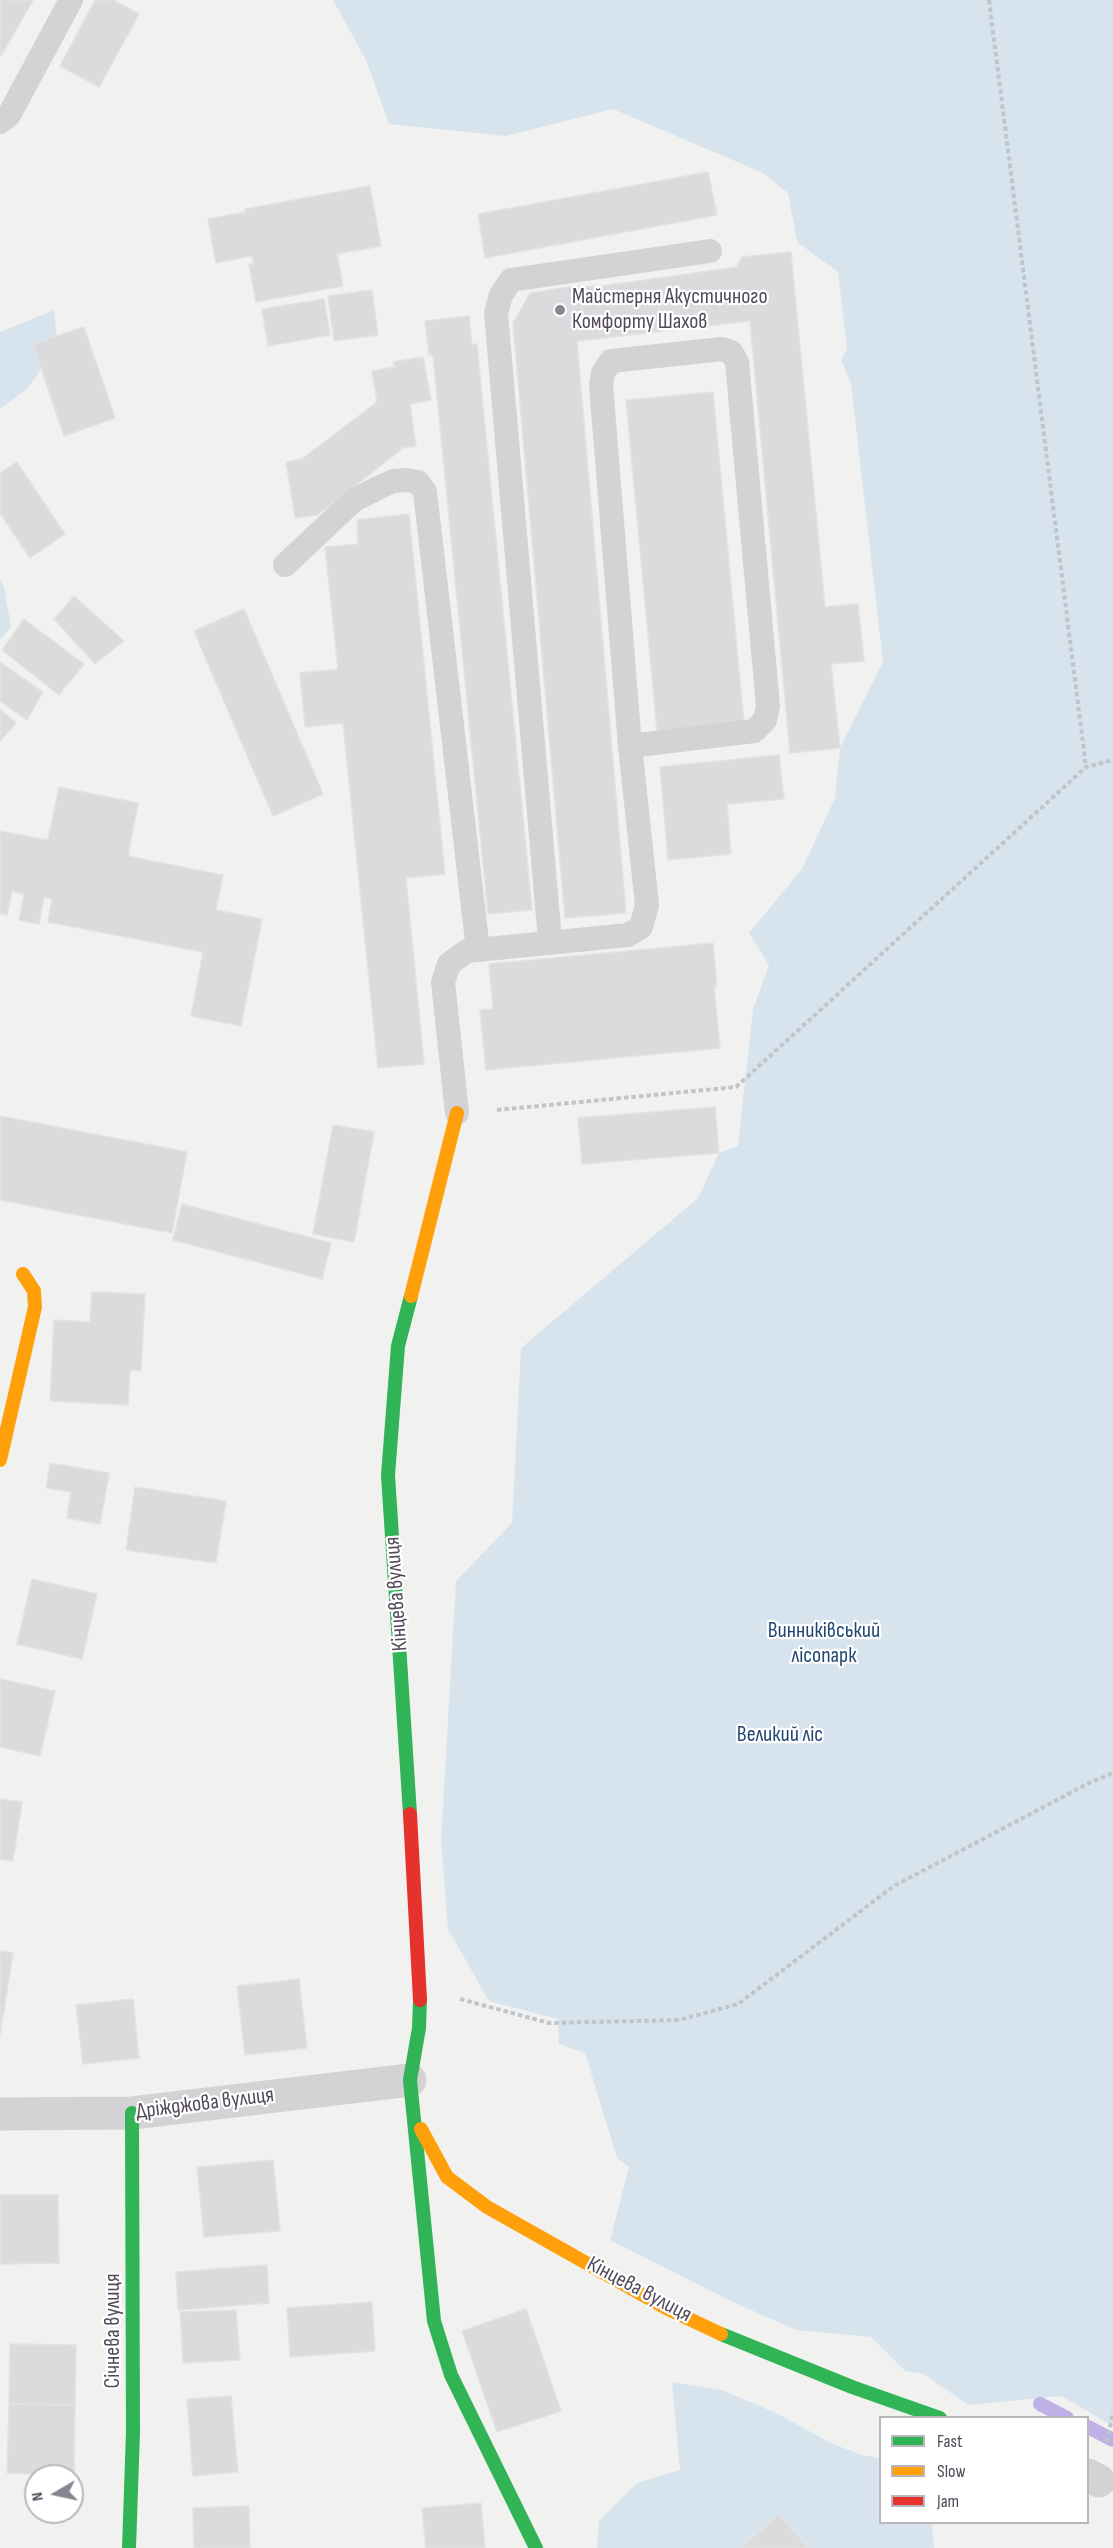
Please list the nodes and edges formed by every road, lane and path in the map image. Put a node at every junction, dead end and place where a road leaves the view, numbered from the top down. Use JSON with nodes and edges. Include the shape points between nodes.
{"nodes":[{"id":1,"x":71,"y":0,"type":"edge"},
{"id":2,"x":989,"y":0,"type":"edge"},
{"id":3,"x":0,"y":122,"type":"edge"},
{"id":4,"x":710,"y":251,"type":"dead end"},
{"id":5,"x":285,"y":565,"type":"dead end"},
{"id":6,"x":630,"y":746,"type":"junction"},
{"id":7,"x":1113,"y":760,"type":"edge"},
{"id":8,"x":1086,"y":767,"type":"junction"},
{"id":9,"x":550,"y":941,"type":"junction"},
{"id":10,"x":478,"y":950,"type":"junction"},
{"id":11,"x":457,"y":1113,"type":"junction"},
{"id":12,"x":23,"y":1274,"type":"dead end"},
{"id":13,"x":0,"y":1460,"type":"edge"},
{"id":14,"x":1113,"y":1773,"type":"edge"},
{"id":15,"x":421,"y":1989,"type":"junction"},
{"id":16,"x":410,"y":2080,"type":"junction"},
{"id":17,"x":132,"y":2113,"type":"junction"},
{"id":18,"x":0,"y":2115,"type":"edge"},
{"id":19,"x":934,"y":2416,"type":"edge"},
{"id":20,"x":129,"y":2548,"type":"edge"},
{"id":21,"x":536,"y":2548,"type":"edge"}],
"edges":[{"from":1,"to":3,"type":"lane","via":[[9,115]]},
{"from":2,"to":8,"type":"path"},
{"from":4,"to":9,"type":"lane","via":[[510,280],[496,313]]},
{"from":5,"to":10,"type":"lane","via":[[354,500],[393,481],[418,482],[425,492]]},
{"from":6,"to":6,"type":"lane","via":[[603,373],[611,361],[722,349],[731,352],[737,362],[768,706],[765,720],[754,731]]},
{"from":6,"to":9,"type":"lane","via":[[647,905],[641,927],[628,935]]},
{"from":7,"to":8,"type":"path"},
{"from":8,"to":11,"type":"path","via":[[736,1087]]},
{"from":9,"to":10,"type":"lane"},
{"from":10,"to":11,"type":"lane","via":[[467,951],[448,964],[443,981]]},
{"from":11,"to":15,"type":"street","name":"Кінцева вулиця","via":[[398,1346],[388,1475]]},
{"from":12,"to":13,"type":"street","via":[[33,1291],[35,1307]]},
{"from":14,"to":15,"type":"path","via":[[894,1886],[738,2004],[679,2020],[549,2023]]},
{"from":15,"to":16,"type":"street","name":"Кінцева вулиця"},
{"from":16,"to":17,"type":"street","name":"Дріжджова вулиця"},
{"from":16,"to":19,"type":"street","name":"Кінцева вулиця","via":[[422,2135],[447,2177],[487,2206],[666,2308],[764,2352]]},
{"from":16,"to":21,"type":"street","name":"Кінцева вулиця","via":[[434,2321],[451,2375]]},
{"from":17,"to":18,"type":"street","name":"Дріжджова вулиця"},
{"from":17,"to":20,"type":"street","name":"Січнева вулиця","via":[[133,2432]]}]}
